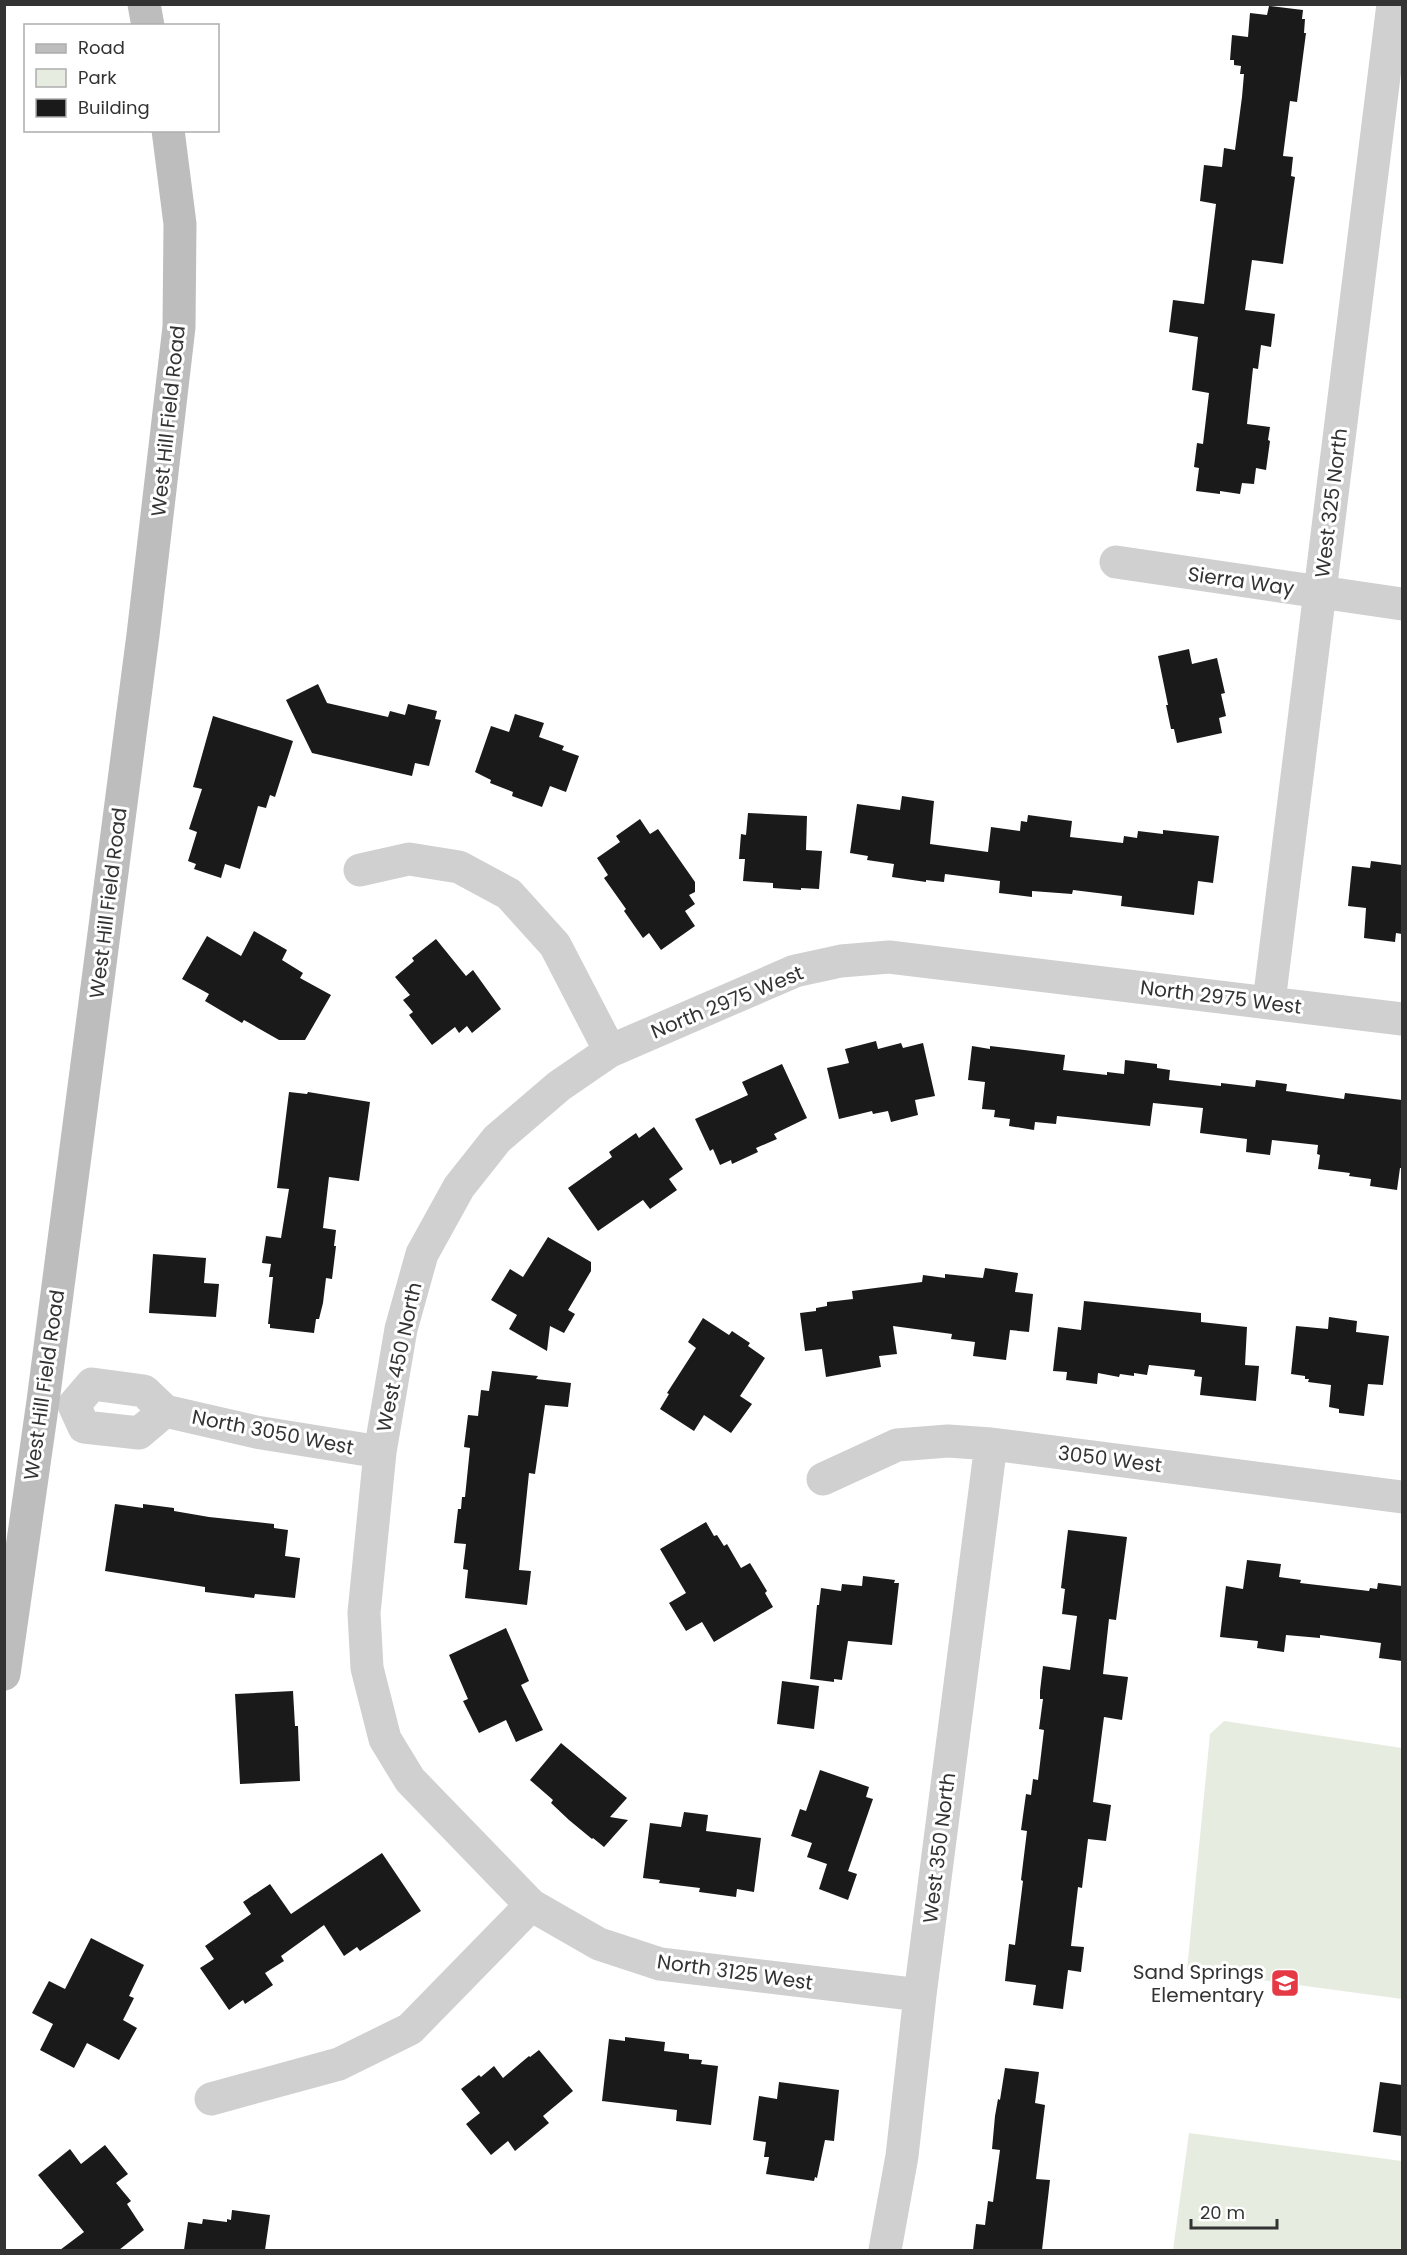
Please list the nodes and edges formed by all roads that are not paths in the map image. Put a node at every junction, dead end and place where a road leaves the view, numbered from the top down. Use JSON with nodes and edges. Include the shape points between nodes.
{"nodes":[{"id":1,"x":144,"y":4,"type":"edge"},
{"id":2,"x":1393,"y":4,"type":"edge"},
{"id":3,"x":148,"y":24,"type":"edge"},
{"id":4,"x":1394,"y":67,"type":"edge"},
{"id":5,"x":168,"y":132,"type":"edge"},
{"id":6,"x":1116,"y":562,"type":"dead end"},
{"id":7,"x":1319,"y":592,"type":"junction"},
{"id":8,"x":1402,"y":604,"type":"edge"},
{"id":9,"x":360,"y":870,"type":"dead end"},
{"id":10,"x":1269,"y":1002,"type":"junction"},
{"id":11,"x":1402,"y":1019,"type":"edge"},
{"id":12,"x":610,"y":1051,"type":"junction"},
{"id":13,"x":59,"y":1403,"type":"junction"},
{"id":14,"x":991,"y":1444,"type":"junction"},
{"id":15,"x":380,"y":1452,"type":"junction"},
{"id":16,"x":823,"y":1479,"type":"dead end"},
{"id":17,"x":1402,"y":1497,"type":"edge"},
{"id":18,"x":4,"y":1674,"type":"edge"},
{"id":19,"x":385,"y":1739,"type":"joint"},
{"id":20,"x":531,"y":1905,"type":"junction"},
{"id":21,"x":920,"y":1995,"type":"junction"},
{"id":22,"x":211,"y":2098,"type":"dead end"},
{"id":23,"x":885,"y":2250,"type":"edge"}],
"edges":[{"from":1,"to":3,"type":"street"},
{"from":2,"to":4,"type":"street","name":"West 325 North"},
{"from":4,"to":7,"type":"street","name":"West 325 North"},
{"from":5,"to":13,"type":"street","name":"West Hill Field Road","via":[[180,224],[179,327]]},
{"from":6,"to":7,"type":"street","name":"Sierra Way"},
{"from":7,"to":8,"type":"street","name":"Sierra Way"},
{"from":7,"to":10,"type":"street","name":"West 325 North"},
{"from":9,"to":12,"type":"street","via":[[410,859],[459,867],[509,894],[555,945]]},
{"from":10,"to":11,"type":"street","name":"North 2975 West"},
{"from":10,"to":12,"type":"street","name":"North 2975 West","via":[[889,957],[841,961],[795,971]]},
{"from":12,"to":15,"type":"street","name":"West 450 North","via":[[559,1086],[497,1139],[459,1187],[422,1254],[401,1329]]},
{"from":13,"to":15,"type":"street","name":"North 3050 West","via":[[92,1384],[144,1391],[165,1411],[256,1432]]},
{"from":13,"to":18,"type":"street","name":"West Hill Field Road"},
{"from":14,"to":16,"type":"street","name":"3050 West","via":[[948,1441],[897,1445]]},
{"from":14,"to":17,"type":"street","name":"3050 West"},
{"from":14,"to":21,"type":"street","name":"West 350 North"},
{"from":15,"to":19,"type":"street","name":"West 450 North","via":[[364,1613],[367,1668]]},
{"from":19,"to":20,"type":"street","name":"North 3125 West","via":[[410,1780]]},
{"from":20,"to":21,"type":"street","name":"North 3125 West","via":[[599,1944],[660,1964]]},
{"from":20,"to":22,"type":"street","via":[[410,2029],[339,2064]]},
{"from":21,"to":23,"type":"street","name":"West 350 North","via":[[902,2156]]}]}
